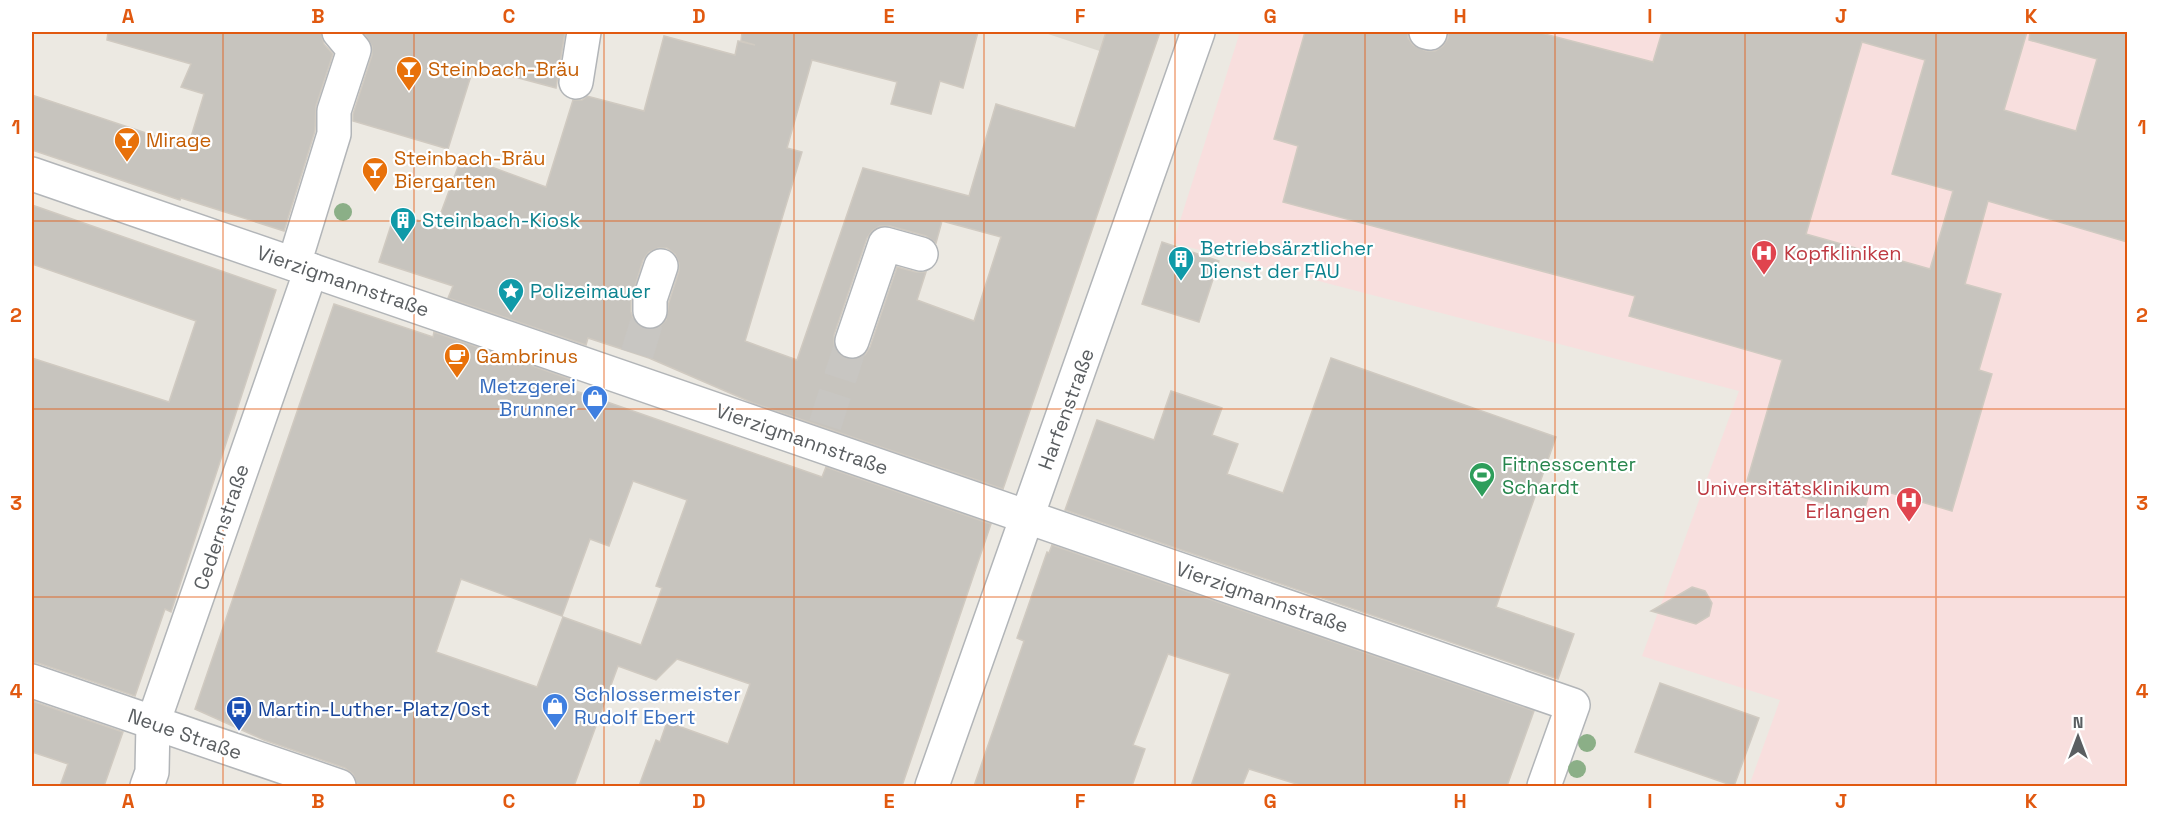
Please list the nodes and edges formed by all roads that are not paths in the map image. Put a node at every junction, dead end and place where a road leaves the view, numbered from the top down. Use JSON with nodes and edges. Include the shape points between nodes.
{"nodes":[{"id":1,"x":339,"y":32,"type":"edge"},
{"id":2,"x":584,"y":32,"type":"edge"},
{"id":3,"x":1198,"y":32,"type":"edge"},
{"id":4,"x":576,"y":82,"type":"dead end"},
{"id":5,"x":32,"y":174,"type":"edge"},
{"id":6,"x":921,"y":254,"type":"dead end"},
{"id":7,"x":661,"y":266,"type":"dead end"},
{"id":8,"x":302,"y":267,"type":"junction"},
{"id":9,"x":650,"y":311,"type":"tunnel mouth"},
{"id":10,"x":852,"y":341,"type":"tunnel mouth"},
{"id":11,"x":1028,"y":517,"type":"junction"},
{"id":12,"x":32,"y":681,"type":"edge"},
{"id":13,"x":153,"y":723,"type":"junction"},
{"id":14,"x":147,"y":786,"type":"edge"},
{"id":15,"x":339,"y":786,"type":"edge"},
{"id":16,"x":932,"y":786,"type":"edge"},
{"id":17,"x":1544,"y":786,"type":"edge"}],
"edges":[{"from":1,"to":8,"type":"street","name":"Cedernstraße","via":[[354,50],[334,111],[334,134]]},
{"from":2,"to":4,"type":"street"},
{"from":3,"to":11,"type":"street","name":"Harfenstraße"},
{"from":5,"to":8,"type":"street","name":"Vierzigmannstraße"},
{"from":6,"to":10,"type":"street","via":[[885,244]]},
{"from":7,"to":9,"type":"street"},
{"from":8,"to":11,"type":"street","name":"Vierzigmannstraße"},
{"from":8,"to":13,"type":"street","name":"Cedernstraße"},
{"from":11,"to":16,"type":"street","name":"Harfenstraße"},
{"from":11,"to":17,"type":"street","name":"Vierzigmannstraße","via":[[1573,705]]},
{"from":12,"to":13,"type":"street","name":"Neue Straße"},
{"from":13,"to":14,"type":"street","name":"Cedernstraße","via":[[152,772]]},
{"from":13,"to":15,"type":"street","name":"Neue Straße"}]}
